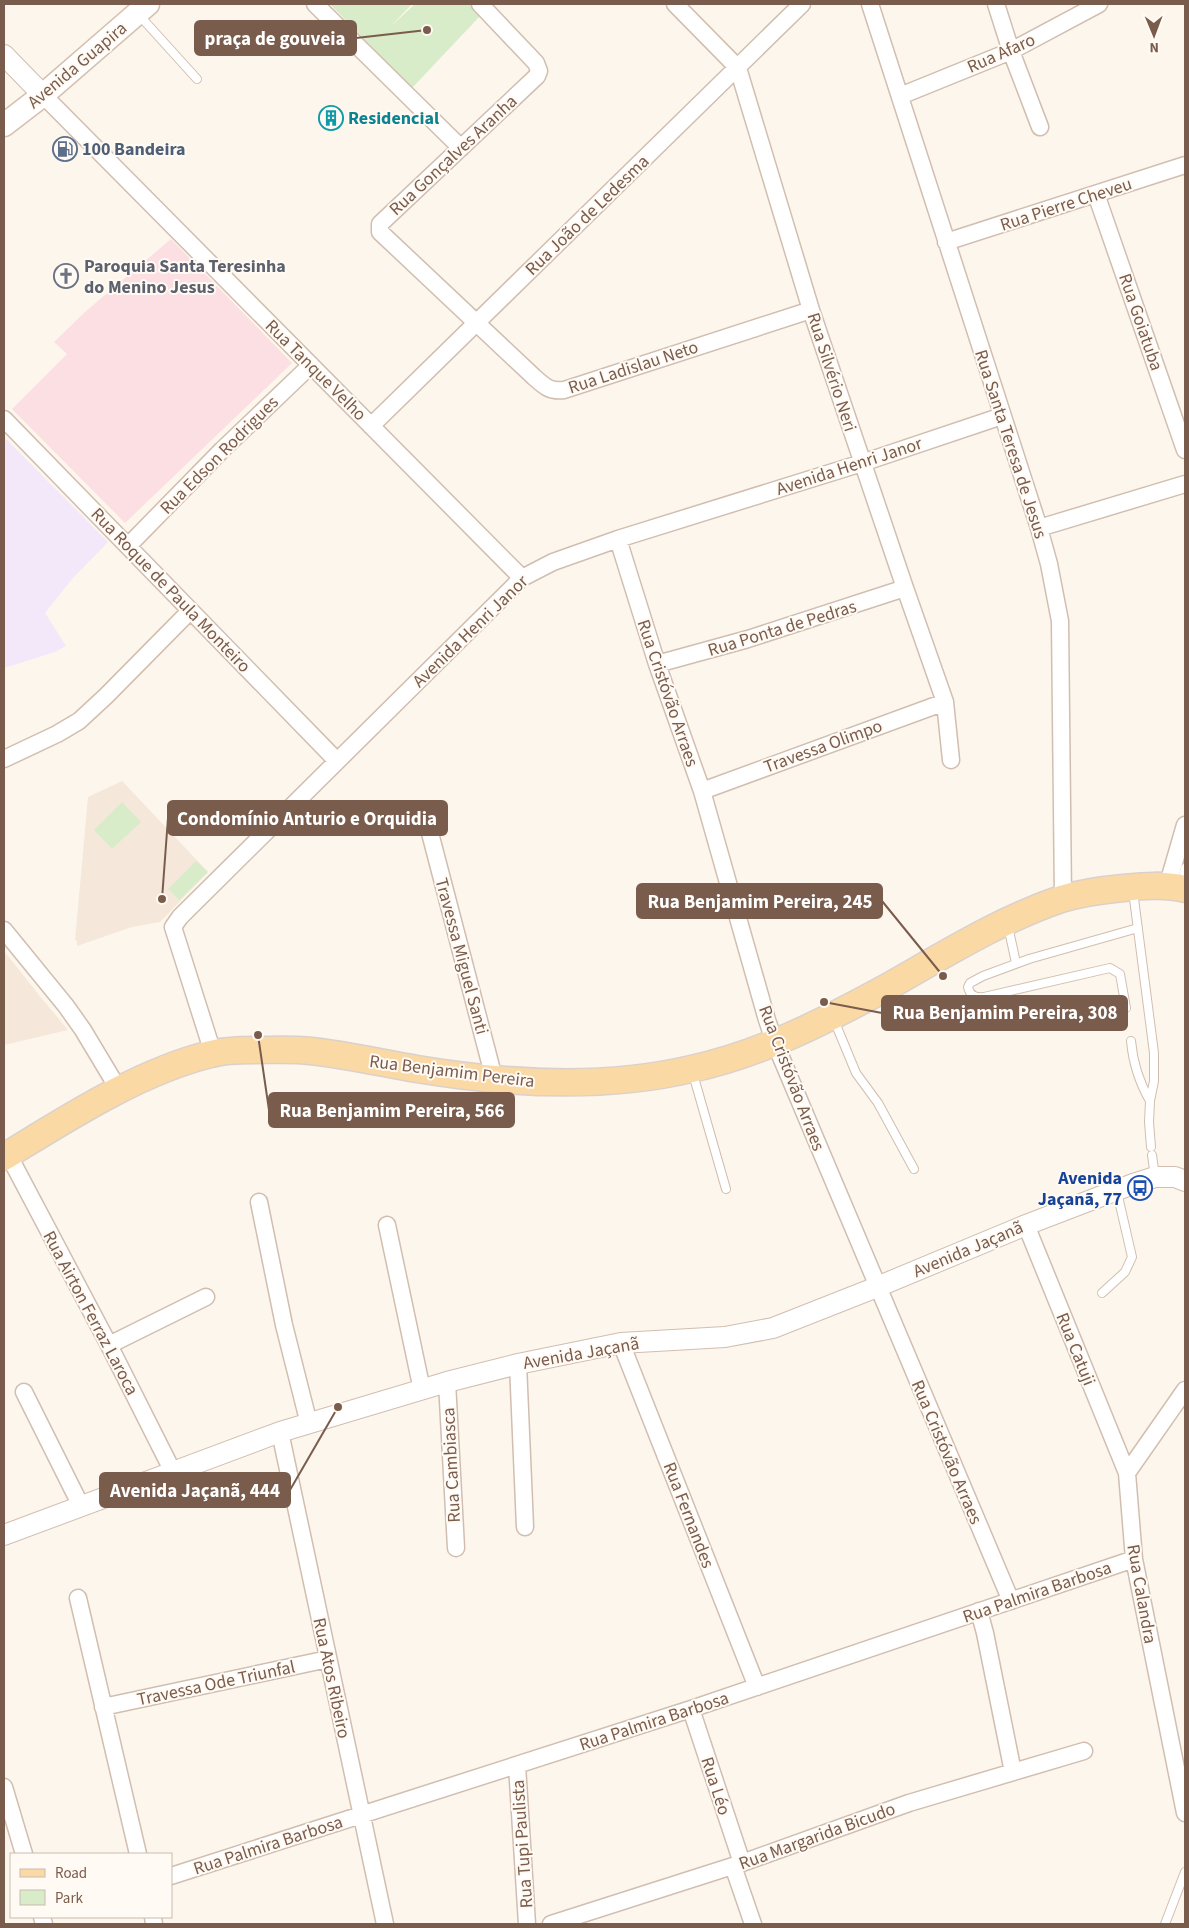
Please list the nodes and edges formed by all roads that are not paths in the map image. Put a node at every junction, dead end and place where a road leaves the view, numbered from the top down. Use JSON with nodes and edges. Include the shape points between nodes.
{"nodes":[{"id":1,"x":315,"y":4,"type":"edge"},
{"id":2,"x":480,"y":4,"type":"edge"},
{"id":3,"x":675,"y":4,"type":"edge"},
{"id":4,"x":802,"y":4,"type":"edge"},
{"id":5,"x":870,"y":4,"type":"edge"},
{"id":6,"x":996,"y":4,"type":"edge"},
{"id":7,"x":1099,"y":4,"type":"edge"},
{"id":8,"x":143,"y":8,"type":"edge"},
{"id":9,"x":1011,"y":51,"type":"junction"},
{"id":10,"x":4,"y":55,"type":"edge"},
{"id":11,"x":738,"y":68,"type":"junction"},
{"id":12,"x":198,"y":79,"type":"dead end"},
{"id":13,"x":43,"y":95,"type":"junction"},
{"id":14,"x":900,"y":96,"type":"junction"},
{"id":15,"x":4,"y":125,"type":"edge"},
{"id":16,"x":1040,"y":127,"type":"dead end"},
{"id":17,"x":461,"y":148,"type":"junction"},
{"id":18,"x":1185,"y":164,"type":"edge"},
{"id":19,"x":1096,"y":194,"type":"junction"},
{"id":20,"x":946,"y":242,"type":"junction"},
{"id":21,"x":811,"y":310,"type":"junction"},
{"id":22,"x":476,"y":323,"type":"junction"},
{"id":23,"x":311,"y":365,"type":"junction"},
{"id":24,"x":1002,"y":416,"type":"junction"},
{"id":25,"x":4,"y":420,"type":"edge"},
{"id":26,"x":371,"y":426,"type":"junction"},
{"id":27,"x":1185,"y":450,"type":"edge"},
{"id":28,"x":862,"y":463,"type":"junction"},
{"id":29,"x":1185,"y":484,"type":"edge"},
{"id":30,"x":1039,"y":528,"type":"junction"},
{"id":31,"x":618,"y":539,"type":"junction"},
{"id":32,"x":128,"y":546,"type":"junction"},
{"id":33,"x":522,"y":578,"type":"junction"},
{"id":34,"x":905,"y":588,"type":"junction"},
{"id":35,"x":190,"y":611,"type":"junction"},
{"id":36,"x":657,"y":664,"type":"junction"},
{"id":37,"x":945,"y":702,"type":"junction"},
{"id":38,"x":4,"y":759,"type":"edge"},
{"id":39,"x":951,"y":760,"type":"dead end"},
{"id":40,"x":337,"y":761,"type":"junction"},
{"id":41,"x":702,"y":790,"type":"junction"},
{"id":42,"x":1185,"y":825,"type":"edge"},
{"id":43,"x":430,"y":833,"type":"dead end"},
{"id":44,"x":1181,"y":854,"type":"edge"},
{"id":45,"x":1179,"y":883,"type":"edge"},
{"id":46,"x":1133,"y":887,"type":"junction"},
{"id":47,"x":1063,"y":899,"type":"junction"},
{"id":48,"x":1006,"y":921,"type":"junction"},
{"id":49,"x":1138,"y":928,"type":"junction"},
{"id":50,"x":4,"y":930,"type":"edge"},
{"id":51,"x":1016,"y":963,"type":"junction"},
{"id":52,"x":1126,"y":1008,"type":"dead end"},
{"id":53,"x":832,"y":1016,"type":"junction"},
{"id":54,"x":1131,"y":1041,"type":"dead end"},
{"id":55,"x":775,"y":1043,"type":"junction"},
{"id":56,"x":213,"y":1053,"type":"junction"},
{"id":57,"x":692,"y":1069,"type":"junction"},
{"id":58,"x":494,"y":1078,"type":"junction"},
{"id":59,"x":119,"y":1090,"type":"junction"},
{"id":60,"x":1150,"y":1101,"type":"junction"},
{"id":61,"x":6,"y":1155,"type":"edge"},
{"id":62,"x":914,"y":1169,"type":"dead end"},
{"id":63,"x":1155,"y":1177,"type":"junction"},
{"id":64,"x":1185,"y":1181,"type":"edge"},
{"id":65,"x":726,"y":1189,"type":"dead end"},
{"id":66,"x":1116,"y":1190,"type":"junction"},
{"id":67,"x":259,"y":1202,"type":"dead end"},
{"id":68,"x":387,"y":1225,"type":"dead end"},
{"id":69,"x":1026,"y":1225,"type":"junction"},
{"id":70,"x":877,"y":1287,"type":"junction"},
{"id":71,"x":1102,"y":1293,"type":"dead end"},
{"id":72,"x":206,"y":1297,"type":"dead end"},
{"id":73,"x":621,"y":1343,"type":"junction"},
{"id":74,"x":109,"y":1345,"type":"junction"},
{"id":75,"x":518,"y":1364,"type":"junction"},
{"id":76,"x":446,"y":1382,"type":"junction"},
{"id":77,"x":422,"y":1390,"type":"junction"},
{"id":78,"x":1185,"y":1390,"type":"edge"},
{"id":79,"x":24,"y":1392,"type":"dead end"},
{"id":80,"x":309,"y":1424,"type":"junction"},
{"id":81,"x":280,"y":1432,"type":"junction"},
{"id":82,"x":173,"y":1472,"type":"junction"},
{"id":83,"x":1127,"y":1473,"type":"junction"},
{"id":84,"x":81,"y":1506,"type":"junction"},
{"id":85,"x":525,"y":1527,"type":"dead end"},
{"id":86,"x":4,"y":1535,"type":"edge"},
{"id":87,"x":456,"y":1548,"type":"dead end"},
{"id":88,"x":1134,"y":1559,"type":"junction"},
{"id":89,"x":78,"y":1598,"type":"dead end"},
{"id":90,"x":1011,"y":1601,"type":"junction"},
{"id":91,"x":979,"y":1611,"type":"junction"},
{"id":92,"x":328,"y":1659,"type":"junction"},
{"id":93,"x":757,"y":1687,"type":"junction"},
{"id":94,"x":104,"y":1707,"type":"junction"},
{"id":95,"x":690,"y":1709,"type":"junction"},
{"id":96,"x":1084,"y":1751,"type":"dead end"},
{"id":97,"x":517,"y":1765,"type":"junction"},
{"id":98,"x":1013,"y":1772,"type":"junction"},
{"id":99,"x":4,"y":1787,"type":"edge"},
{"id":100,"x":1185,"y":1813,"type":"edge"},
{"id":101,"x":361,"y":1815,"type":"junction"},
{"id":102,"x":24,"y":1853,"type":"edge"},
{"id":103,"x":138,"y":1853,"type":"edge"},
{"id":104,"x":738,"y":1865,"type":"junction"},
{"id":105,"x":1185,"y":1872,"type":"edge"},
{"id":106,"x":172,"y":1876,"type":"edge"},
{"id":107,"x":385,"y":1924,"type":"edge"},
{"id":108,"x":528,"y":1924,"type":"edge"},
{"id":109,"x":551,"y":1924,"type":"edge"},
{"id":110,"x":753,"y":1924,"type":"edge"},
{"id":111,"x":1165,"y":1924,"type":"edge"}],
"edges":[{"from":1,"to":17,"type":"street"},
{"from":2,"to":17,"type":"street","name":"Rua Gonçalves Aranha","via":[[527,51],[539,71]]},
{"from":3,"to":11,"type":"street"},
{"from":4,"to":11,"type":"street","name":"Rua João de Ledesma"},
{"from":5,"to":14,"type":"street","name":"Rua Santa Teresa de Jesus"},
{"from":6,"to":9,"type":"street"},
{"from":7,"to":9,"type":"street","name":"Rua Afaro"},
{"from":8,"to":12,"type":"lane"},
{"from":8,"to":13,"type":"main road","name":"Avenida Guapira"},
{"from":9,"to":14,"type":"street","name":"Rua Afaro"},
{"from":9,"to":16,"type":"street"},
{"from":10,"to":13,"type":"street","name":"Rua Tanque Velho"},
{"from":11,"to":21,"type":"street","name":"Rua Silvério Neri"},
{"from":11,"to":22,"type":"street","name":"Rua João de Ledesma"},
{"from":13,"to":15,"type":"main road","name":"Avenida Guapira"},
{"from":13,"to":23,"type":"street","name":"Rua Tanque Velho"},
{"from":14,"to":20,"type":"street","name":"Rua Santa Teresa de Jesus"},
{"from":17,"to":22,"type":"street","name":"Rua Gonçalves Aranha","via":[[379,228]]},
{"from":18,"to":19,"type":"street","name":"Rua Pierre Cheveu"},
{"from":19,"to":20,"type":"street","name":"Rua Pierre Cheveu"},
{"from":19,"to":27,"type":"street","name":"Rua Goiatuba"},
{"from":20,"to":24,"type":"street","name":"Rua Santa Teresa de Jesus"},
{"from":21,"to":22,"type":"street","name":"Rua Ladislau Neto","via":[[555,391],[548,390]]},
{"from":21,"to":28,"type":"street","name":"Rua Silvério Neri"},
{"from":22,"to":26,"type":"street","name":"Rua João de Ledesma"},
{"from":23,"to":26,"type":"street","name":"Rua Tanque Velho"},
{"from":23,"to":32,"type":"street","name":"Rua Edson Rodrigues"},
{"from":24,"to":28,"type":"street","name":"Avenida Henri Janor"},
{"from":24,"to":30,"type":"street","name":"Rua Santa Teresa de Jesus"},
{"from":25,"to":32,"type":"street","name":"Rua Roque de Paula Monteiro"},
{"from":26,"to":33,"type":"street","name":"Rua Tanque Velho"},
{"from":28,"to":31,"type":"street","name":"Avenida Henri Janor"},
{"from":28,"to":34,"type":"street","name":"Rua Silvério Neri"},
{"from":29,"to":30,"type":"street"},
{"from":30,"to":47,"type":"street","name":"Rua Santa Teresa de Jesus","via":[[1060,621]]},
{"from":31,"to":33,"type":"street","name":"Avenida Henri Janor","via":[[553,562]]},
{"from":31,"to":36,"type":"street","name":"Rua Cristóvão Arraes"},
{"from":32,"to":35,"type":"street","name":"Rua Roque de Paula Monteiro"},
{"from":33,"to":40,"type":"street","name":"Avenida Henri Janor"},
{"from":34,"to":36,"type":"street","name":"Rua Ponta de Pedras","via":[[748,639]]},
{"from":34,"to":37,"type":"street","name":"Rua Silvério Neri"},
{"from":35,"to":38,"type":"street","via":[[79,721]]},
{"from":35,"to":40,"type":"street","name":"Rua Roque de Paula Monteiro"},
{"from":36,"to":41,"type":"street","name":"Rua Cristóvão Arraes"},
{"from":37,"to":39,"type":"street","name":"Rua Silvério Neri"},
{"from":37,"to":41,"type":"street","name":"Travessa Olimpo"},
{"from":40,"to":56,"type":"street","name":"Avenida Henri Janor","via":[[173,927]]},
{"from":41,"to":55,"type":"street","name":"Rua Cristóvão Arraes"},
{"from":42,"to":44,"type":"street"},
{"from":43,"to":58,"type":"street","name":"Travessa Miguel Santi"},
{"from":44,"to":45,"type":"street"},
{"from":45,"to":46,"type":"main road","name":"Rua Benjamim Pereira"},
{"from":46,"to":47,"type":"main road","name":"Rua Benjamim Pereira"},
{"from":46,"to":49,"type":"lane"},
{"from":47,"to":48,"type":"main road","name":"Rua Benjamim Pereira"},
{"from":48,"to":51,"type":"lane"},
{"from":48,"to":53,"type":"main road","name":"Rua Benjamim Pereira"},
{"from":49,"to":51,"type":"lane"},
{"from":49,"to":60,"type":"lane","via":[[1154,1053]]},
{"from":50,"to":59,"type":"street","via":[[66,1006]]},
{"from":51,"to":52,"type":"lane","via":[[974,980],[969,991],[979,998],[1110,968],[1120,974]]},
{"from":53,"to":55,"type":"main road","name":"Rua Benjamim Pereira"},
{"from":53,"to":62,"type":"lane","via":[[856,1073],[878,1103]]},
{"from":54,"to":60,"type":"lane","via":[[1139,1083]]},
{"from":55,"to":57,"type":"main road","name":"Rua Benjamim Pereira"},
{"from":55,"to":70,"type":"street","name":"Rua Cristóvão Arraes"},
{"from":56,"to":58,"type":"main road","name":"Rua Benjamim Pereira","via":[[311,1051]]},
{"from":56,"to":59,"type":"main road","name":"Rua Benjamim Pereira","via":[[167,1068]]},
{"from":57,"to":58,"type":"main road","name":"Rua Benjamim Pereira","via":[[648,1078],[605,1081],[555,1083]]},
{"from":57,"to":65,"type":"lane"},
{"from":59,"to":61,"type":"main road","name":"Rua Benjamim Pereira"},
{"from":60,"to":63,"type":"lane","via":[[1148,1122]]},
{"from":61,"to":74,"type":"street","name":"Rua Airton Ferraz Laroca"},
{"from":63,"to":64,"type":"street","name":"Avenida Jaçanã","via":[[1175,1177]]},
{"from":63,"to":66,"type":"street","name":"Avenida Jaçanã"},
{"from":66,"to":69,"type":"street","name":"Avenida Jaçanã"},
{"from":66,"to":71,"type":"lane","via":[[1132,1257],[1125,1272]]},
{"from":67,"to":80,"type":"street","via":[[284,1325]]},
{"from":68,"to":77,"type":"street"},
{"from":69,"to":70,"type":"street","name":"Avenida Jaçanã"},
{"from":69,"to":83,"type":"street","name":"Rua Catuji"},
{"from":70,"to":73,"type":"street","name":"Avenida Jaçanã","via":[[773,1328],[725,1337]]},
{"from":70,"to":90,"type":"street","name":"Rua Cristóvão Arraes"},
{"from":72,"to":74,"type":"street"},
{"from":73,"to":75,"type":"street","name":"Avenida Jaçanã"},
{"from":73,"to":93,"type":"street","name":"Rua Fernandes"},
{"from":74,"to":82,"type":"street","name":"Rua Airton Ferraz Laroca"},
{"from":75,"to":76,"type":"street","name":"Avenida Jaçanã"},
{"from":75,"to":85,"type":"street"},
{"from":76,"to":77,"type":"street","name":"Avenida Jaçanã"},
{"from":76,"to":87,"type":"street","name":"Rua Cambiasca"},
{"from":77,"to":80,"type":"street","name":"Avenida Jaçanã"},
{"from":78,"to":83,"type":"street"},
{"from":79,"to":84,"type":"street"},
{"from":80,"to":81,"type":"street","name":"Avenida Jaçanã"},
{"from":81,"to":82,"type":"street","name":"Avenida Jaçanã"},
{"from":81,"to":92,"type":"street","name":"Rua Atos Ribeiro"},
{"from":82,"to":84,"type":"street","name":"Avenida Jaçanã"},
{"from":83,"to":88,"type":"street","name":"Rua Calandra"},
{"from":84,"to":86,"type":"street","name":"Avenida Jaçanã"},
{"from":88,"to":90,"type":"street","name":"Rua Palmira Barbosa"},
{"from":88,"to":100,"type":"street","name":"Rua Calandra"},
{"from":89,"to":94,"type":"street"},
{"from":90,"to":91,"type":"street","name":"Rua Palmira Barbosa"},
{"from":91,"to":93,"type":"street","name":"Rua Palmira Barbosa"},
{"from":91,"to":98,"type":"street"},
{"from":92,"to":94,"type":"street","name":"Travessa Ode Triunfal"},
{"from":92,"to":101,"type":"street","name":"Rua Atos Ribeiro"},
{"from":93,"to":95,"type":"street","name":"Rua Palmira Barbosa"},
{"from":94,"to":103,"type":"street"},
{"from":95,"to":97,"type":"street","name":"Rua Palmira Barbosa"},
{"from":95,"to":104,"type":"street","name":"Rua Léo"},
{"from":96,"to":98,"type":"street","name":"Rua Margarida Bicudo"},
{"from":97,"to":101,"type":"street","name":"Rua Palmira Barbosa"},
{"from":97,"to":108,"type":"street","name":"Rua Tupi Paulista"},
{"from":98,"to":104,"type":"street","name":"Rua Margarida Bicudo","via":[[909,1803]]},
{"from":99,"to":102,"type":"street"},
{"from":101,"to":106,"type":"street","name":"Rua Palmira Barbosa"},
{"from":101,"to":107,"type":"street","name":"Rua Atos Ribeiro"},
{"from":104,"to":109,"type":"street","name":"Rua Margarida Bicudo"},
{"from":104,"to":110,"type":"street","name":"Rua Léo"},
{"from":105,"to":111,"type":"lane"}]}
